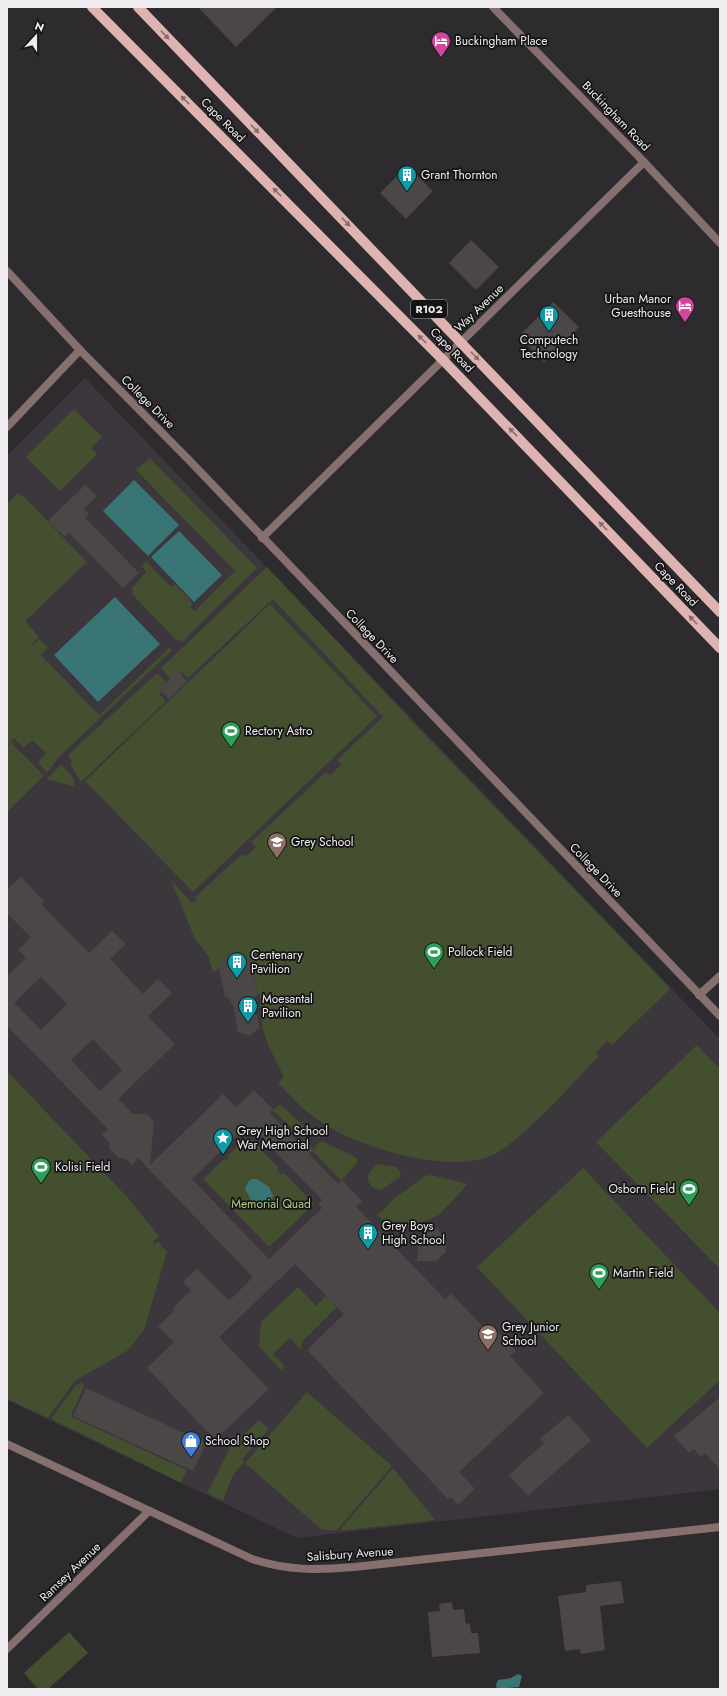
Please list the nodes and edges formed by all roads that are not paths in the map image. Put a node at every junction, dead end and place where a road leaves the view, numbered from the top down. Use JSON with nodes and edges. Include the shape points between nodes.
{"nodes":[{"id":1,"x":92,"y":7,"type":"edge"},
{"id":2,"x":138,"y":7,"type":"edge"},
{"id":3,"x":493,"y":7,"type":"edge"},
{"id":4,"x":644,"y":162,"type":"junction"},
{"id":5,"x":720,"y":243,"type":"edge"},
{"id":6,"x":7,"y":271,"type":"edge"},
{"id":7,"x":462,"y":342,"type":"junction"},
{"id":8,"x":80,"y":350,"type":"junction"},
{"id":9,"x":443,"y":360,"type":"junction"},
{"id":10,"x":7,"y":427,"type":"edge"},
{"id":11,"x":262,"y":538,"type":"junction"},
{"id":12,"x":720,"y":612,"type":"edge"},
{"id":13,"x":720,"y":648,"type":"edge"},
{"id":14,"x":720,"y":976,"type":"edge"},
{"id":15,"x":699,"y":995,"type":"junction"},
{"id":16,"x":720,"y":1016,"type":"edge"},
{"id":17,"x":7,"y":1444,"type":"edge"},
{"id":18,"x":149,"y":1511,"type":"junction"},
{"id":19,"x":720,"y":1527,"type":"edge"},
{"id":20,"x":7,"y":1649,"type":"edge"}],
"edges":[{"from":9,"to":1,"type":"main road","name":"Cape Road","number":"R102","one_way":true},
{"from":2,"to":7,"type":"main road","name":"Cape Road","number":"R102","one_way":true},
{"from":3,"to":4,"type":"street","name":"Buckingham Road"},
{"from":4,"to":5,"type":"street","name":"Buckingham Road"},
{"from":4,"to":7,"type":"street","name":"Way Avenue"},
{"from":6,"to":8,"type":"street","name":"College Drive"},
{"from":7,"to":9,"type":"street","name":"Way Avenue"},
{"from":7,"to":12,"type":"main road","name":"Cape Road","number":"R102","one_way":true},
{"from":8,"to":10,"type":"street"},
{"from":8,"to":11,"type":"street","name":"College Drive"},
{"from":9,"to":11,"type":"street","name":"Way Avenue"},
{"from":13,"to":9,"type":"main road","name":"Cape Road","number":"R102","one_way":true},
{"from":11,"to":15,"type":"street","name":"College Drive"},
{"from":14,"to":15,"type":"street"},
{"from":15,"to":16,"type":"street","name":"College Drive"},
{"from":17,"to":18,"type":"street","name":"Salisbury Avenue"},
{"from":18,"to":19,"type":"street","name":"Salisbury Avenue","via":[[252,1559],[290,1569],[313,1570]]},
{"from":18,"to":20,"type":"street","name":"Ramsey Avenue"}]}
